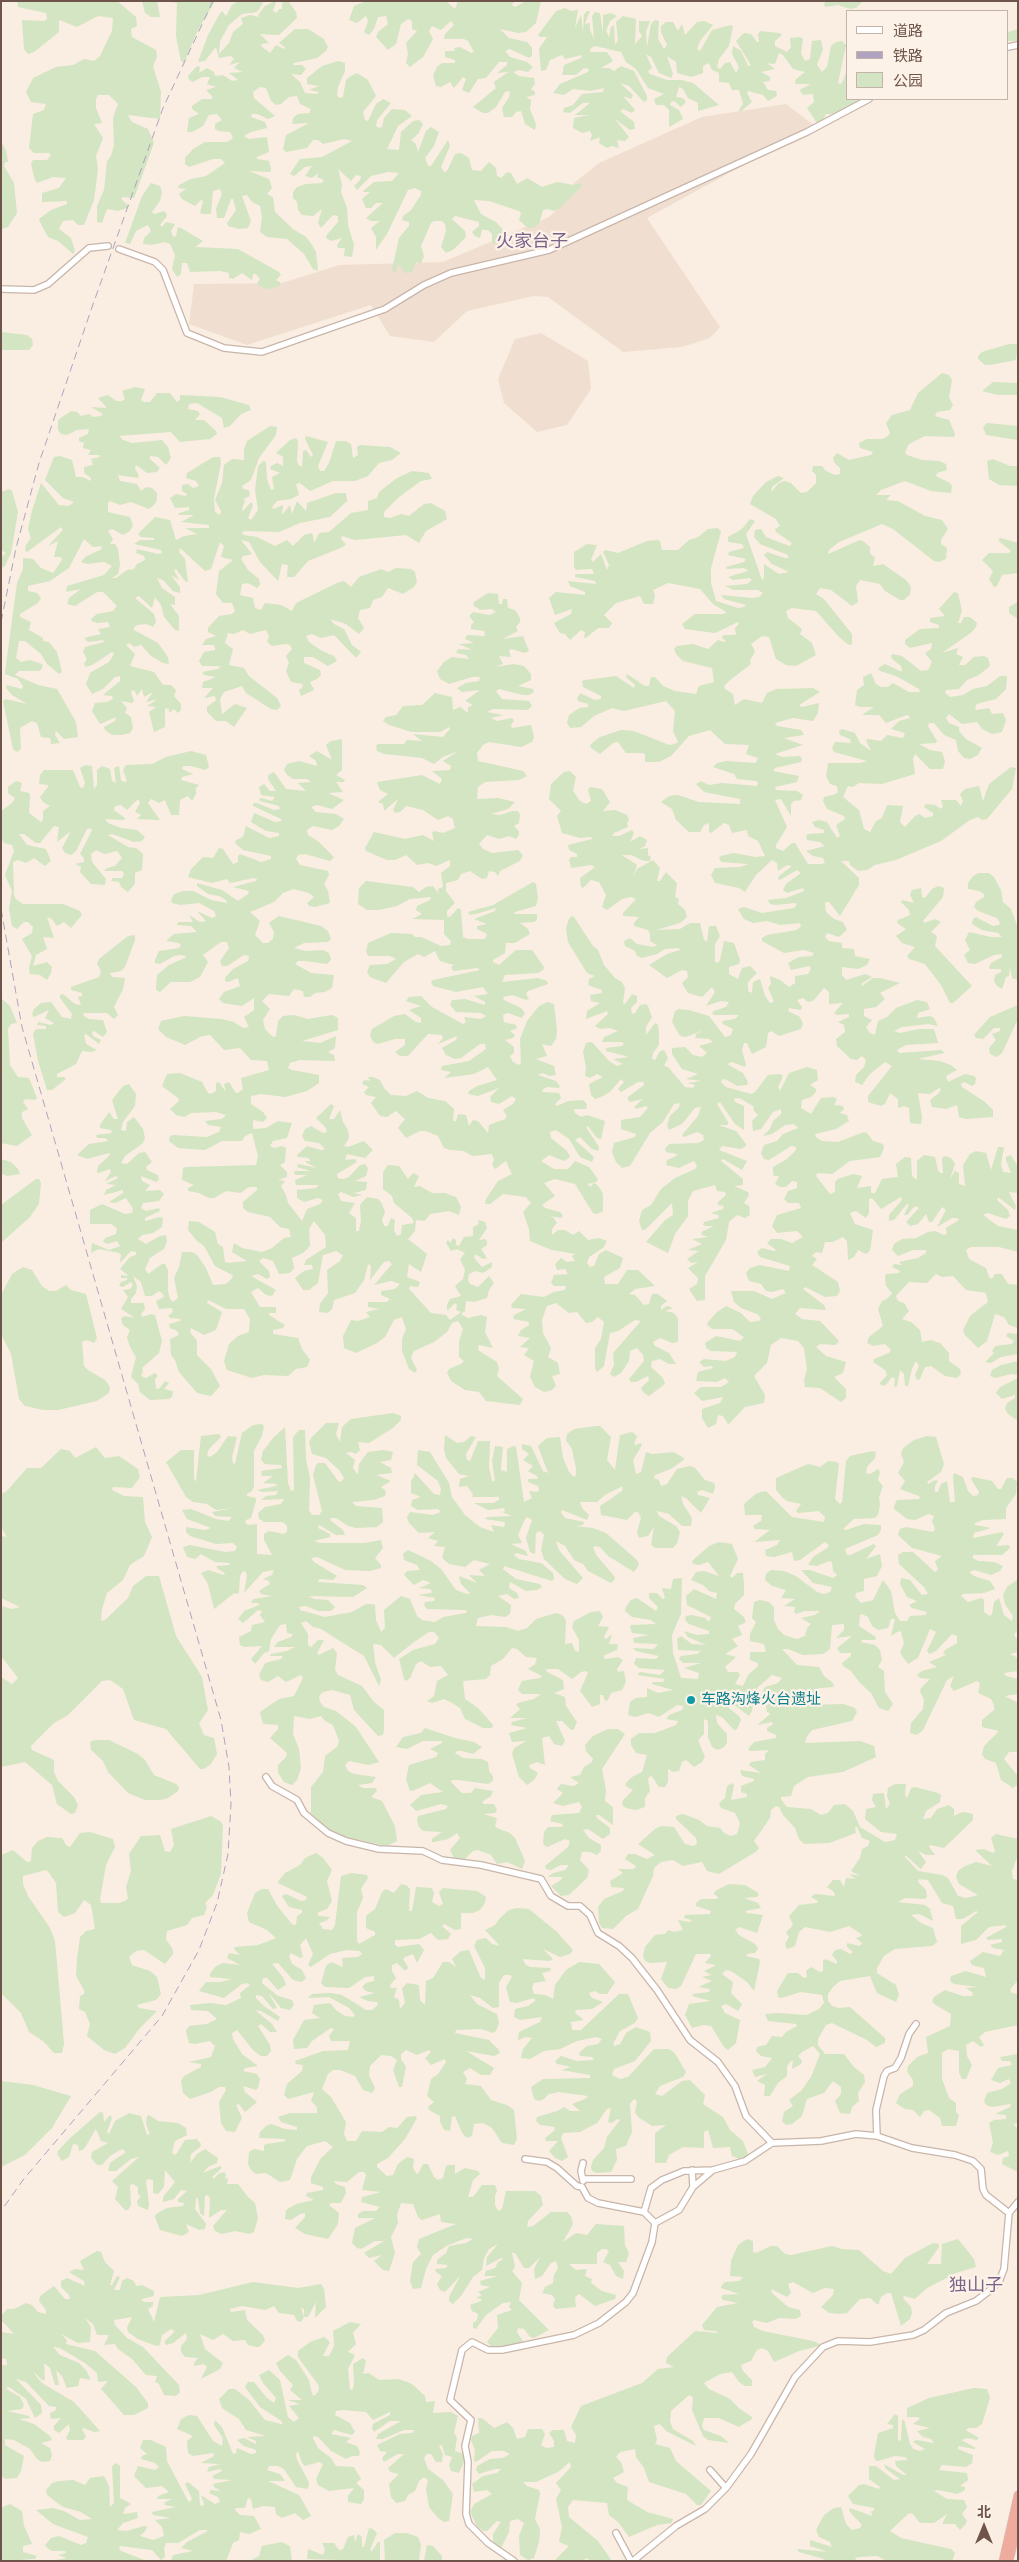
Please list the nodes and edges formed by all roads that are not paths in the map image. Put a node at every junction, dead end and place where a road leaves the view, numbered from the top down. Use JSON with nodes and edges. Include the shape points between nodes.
{"nodes":[{"id":1,"x":867,"y":100,"type":"edge"},
{"id":2,"x":108,"y":246,"type":"dead end"},
{"id":3,"x":119,"y":249,"type":"dead end"},
{"id":4,"x":1,"y":289,"type":"edge"},
{"id":5,"x":266,"y":1777,"type":"dead end"},
{"id":6,"x":916,"y":2024,"type":"dead end"},
{"id":7,"x":878,"y":2136,"type":"junction"},
{"id":8,"x":772,"y":2143,"type":"junction"},
{"id":9,"x":525,"y":2159,"type":"dead end"},
{"id":10,"x":584,"y":2163,"type":"dead end"},
{"id":11,"x":692,"y":2170,"type":"junction"},
{"id":12,"x":713,"y":2170,"type":"junction"},
{"id":13,"x":584,"y":2179,"type":"junction"},
{"id":14,"x":631,"y":2179,"type":"dead end"},
{"id":15,"x":582,"y":2188,"type":"junction"},
{"id":16,"x":693,"y":2188,"type":"junction"},
{"id":17,"x":1018,"y":2202,"type":"edge"},
{"id":18,"x":644,"y":2212,"type":"junction"},
{"id":19,"x":1009,"y":2213,"type":"junction"},
{"id":20,"x":655,"y":2223,"type":"junction"},
{"id":21,"x":710,"y":2470,"type":"dead end"},
{"id":22,"x":726,"y":2488,"type":"junction"},
{"id":23,"x":1018,"y":2496,"type":"edge"},
{"id":24,"x":1018,"y":2524,"type":"edge"},
{"id":25,"x":616,"y":2533,"type":"dead end"},
{"id":26,"x":514,"y":2561,"type":"edge"},
{"id":27,"x":632,"y":2561,"type":"edge"},
{"id":28,"x":1003,"y":2561,"type":"edge"},
{"id":29,"x":1009,"y":2561,"type":"edge"}],
"edges":[{"from":1,"to":3,"type":"street","via":[[807,132],[549,250],[451,273],[385,309],[262,352],[224,348],[186,333],[162,270],[155,262]]},
{"from":2,"to":4,"type":"street","via":[[89,248],[48,284],[34,290]]},
{"from":5,"to":8,"type":"street","via":[[272,1786],[297,1800],[304,1813],[346,1841],[379,1849],[423,1851],[442,1860],[541,1879],[551,1896],[568,1906],[580,1906],[590,1915],[598,1933],[632,1958],[690,2040],[718,2062],[734,2086],[746,2116]]},
{"from":6,"to":7,"type":"street","via":[[908,2034],[895,2068],[884,2076],[876,2110]]},
{"from":7,"to":8,"type":"street","via":[[856,2134],[821,2141]]},
{"from":7,"to":19,"type":"street","via":[[912,2148],[973,2161],[981,2169],[986,2195]]},
{"from":8,"to":12,"type":"street","via":[[745,2161]]},
{"from":9,"to":15,"type":"street","via":[[547,2162]]},
{"from":10,"to":13,"type":"street","via":[[581,2171]]},
{"from":11,"to":12,"type":"street"},
{"from":11,"to":16,"type":"street"},
{"from":11,"to":18,"type":"street","via":[[651,2188]]},
{"from":12,"to":16,"type":"street"},
{"from":13,"to":14,"type":"street"},
{"from":13,"to":15,"type":"street"},
{"from":15,"to":18,"type":"street","via":[[588,2198],[598,2203]]},
{"from":16,"to":20,"type":"street","via":[[679,2210]]},
{"from":17,"to":19,"type":"street"},
{"from":18,"to":20,"type":"street"},
{"from":19,"to":22,"type":"street","via":[[1004,2269],[989,2291],[976,2301],[946,2313],[924,2330],[870,2342],[838,2341],[823,2347],[795,2377],[751,2454]]},
{"from":20,"to":26,"type":"street","via":[[652,2242],[633,2293],[599,2323],[574,2335],[502,2350],[488,2350],[472,2342],[459,2356],[450,2400],[470,2420],[465,2446],[468,2462],[466,2514],[469,2524],[488,2543]]},
{"from":21,"to":22,"type":"street"},
{"from":22,"to":27,"type":"street","via":[[705,2509],[676,2526]]},
{"from":23,"to":28,"type":"highway"},
{"from":24,"to":29,"type":"highway"},
{"from":25,"to":27,"type":"street"}]}
